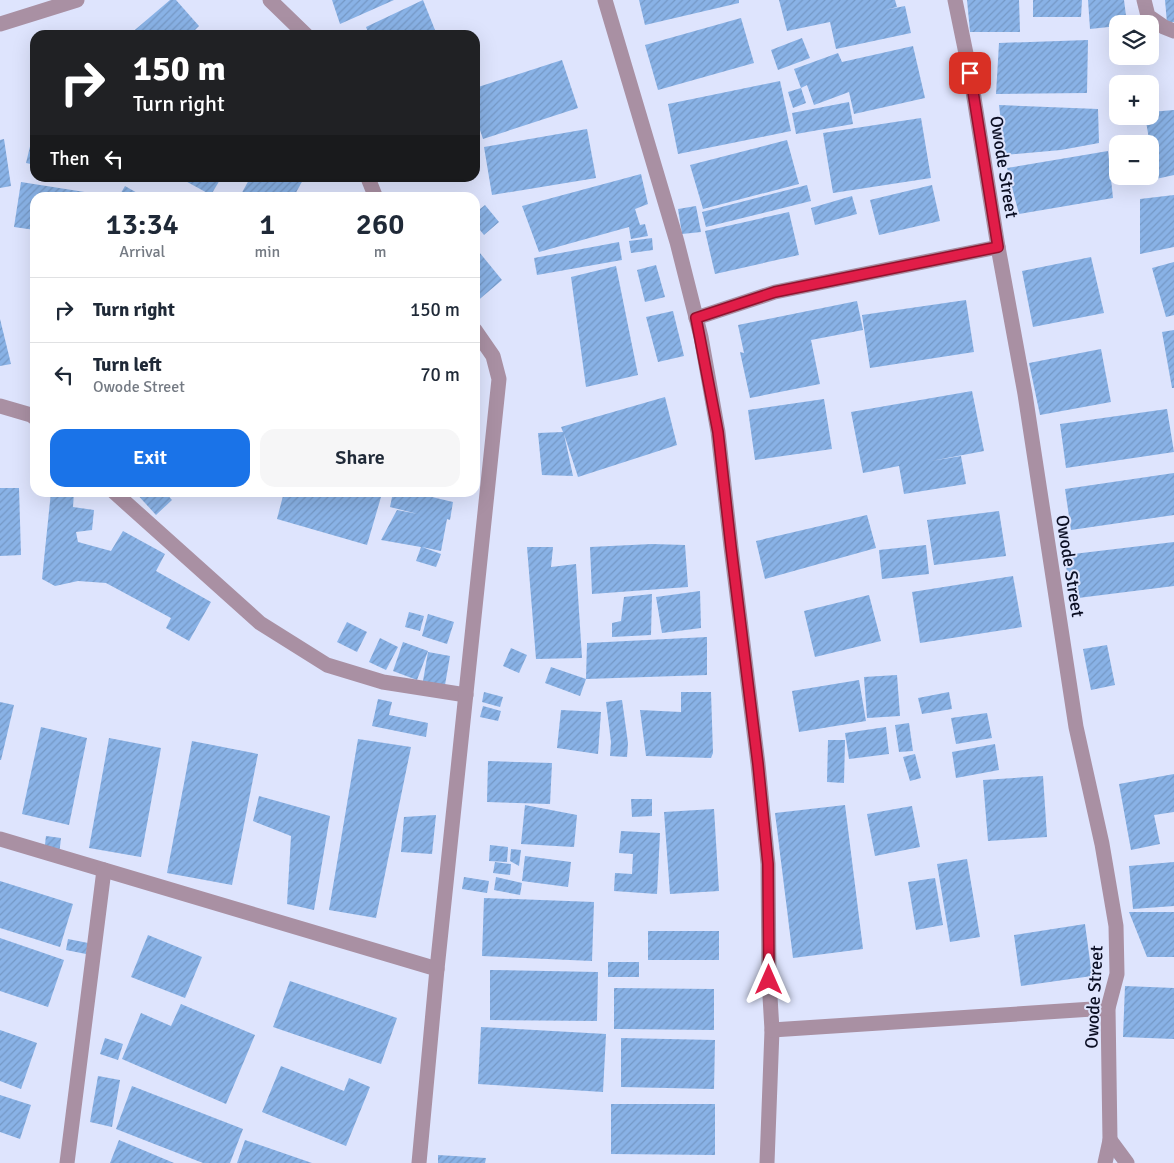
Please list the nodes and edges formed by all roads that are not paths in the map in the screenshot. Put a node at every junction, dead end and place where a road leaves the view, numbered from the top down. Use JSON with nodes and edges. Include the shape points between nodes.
{"nodes":[{"id":1,"x":77,"y":0,"type":"edge"},
{"id":2,"x":270,"y":0,"type":"edge"},
{"id":3,"x":605,"y":0,"type":"edge"},
{"id":4,"x":955,"y":0,"type":"edge"},
{"id":5,"x":1144,"y":0,"type":"edge"},
{"id":6,"x":0,"y":24,"type":"edge"},
{"id":7,"x":301,"y":30,"type":"edge"},
{"id":8,"x":1174,"y":31,"type":"edge"},
{"id":9,"x":998,"y":247,"type":"junction"},
{"id":10,"x":696,"y":318,"type":"junction"},
{"id":11,"x":480,"y":337,"type":"edge"},
{"id":12,"x":0,"y":406,"type":"edge"},
{"id":13,"x":30,"y":416,"type":"edge"},
{"id":14,"x":120,"y":497,"type":"edge"},
{"id":15,"x":466,"y":695,"type":"junction"},
{"id":16,"x":0,"y":839,"type":"edge"},
{"id":17,"x":104,"y":870,"type":"junction"},
{"id":18,"x":437,"y":969,"type":"junction"},
{"id":19,"x":1108,"y":1008,"type":"junction"},
{"id":20,"x":772,"y":1030,"type":"junction"},
{"id":21,"x":1110,"y":1140,"type":"junction"},
{"id":22,"x":68,"y":1163,"type":"edge"},
{"id":23,"x":419,"y":1163,"type":"edge"},
{"id":24,"x":767,"y":1163,"type":"edge"},
{"id":25,"x":1105,"y":1163,"type":"edge"},
{"id":26,"x":1127,"y":1163,"type":"edge"}],
"edges":[{"from":1,"to":6,"type":"street"},
{"from":2,"to":7,"type":"street"},
{"from":3,"to":10,"type":"street"},
{"from":4,"to":9,"type":"street","name":"Owode Street"},
{"from":5,"to":8,"type":"street","via":[[1148,16]]},
{"from":9,"to":10,"type":"street","via":[[775,292]]},
{"from":9,"to":19,"type":"street","name":"Owode Street","via":[[1025,394],[1076,728],[1102,844],[1116,926],[1116,974]]},
{"from":10,"to":20,"type":"street","via":[[718,432],[759,773],[768,864]]},
{"from":11,"to":15,"type":"street","via":[[493,356],[499,379]]},
{"from":12,"to":13,"type":"street"},
{"from":14,"to":15,"type":"street","via":[[260,623],[327,665],[383,682]]},
{"from":15,"to":18,"type":"street"},
{"from":16,"to":17,"type":"street"},
{"from":17,"to":18,"type":"street"},
{"from":17,"to":22,"type":"street"},
{"from":18,"to":23,"type":"street"},
{"from":19,"to":20,"type":"street"},
{"from":19,"to":21,"type":"street","name":"Owode Street"},
{"from":20,"to":24,"type":"street"},
{"from":21,"to":25,"type":"street","name":"Owode Street"},
{"from":21,"to":26,"type":"street"}]}
